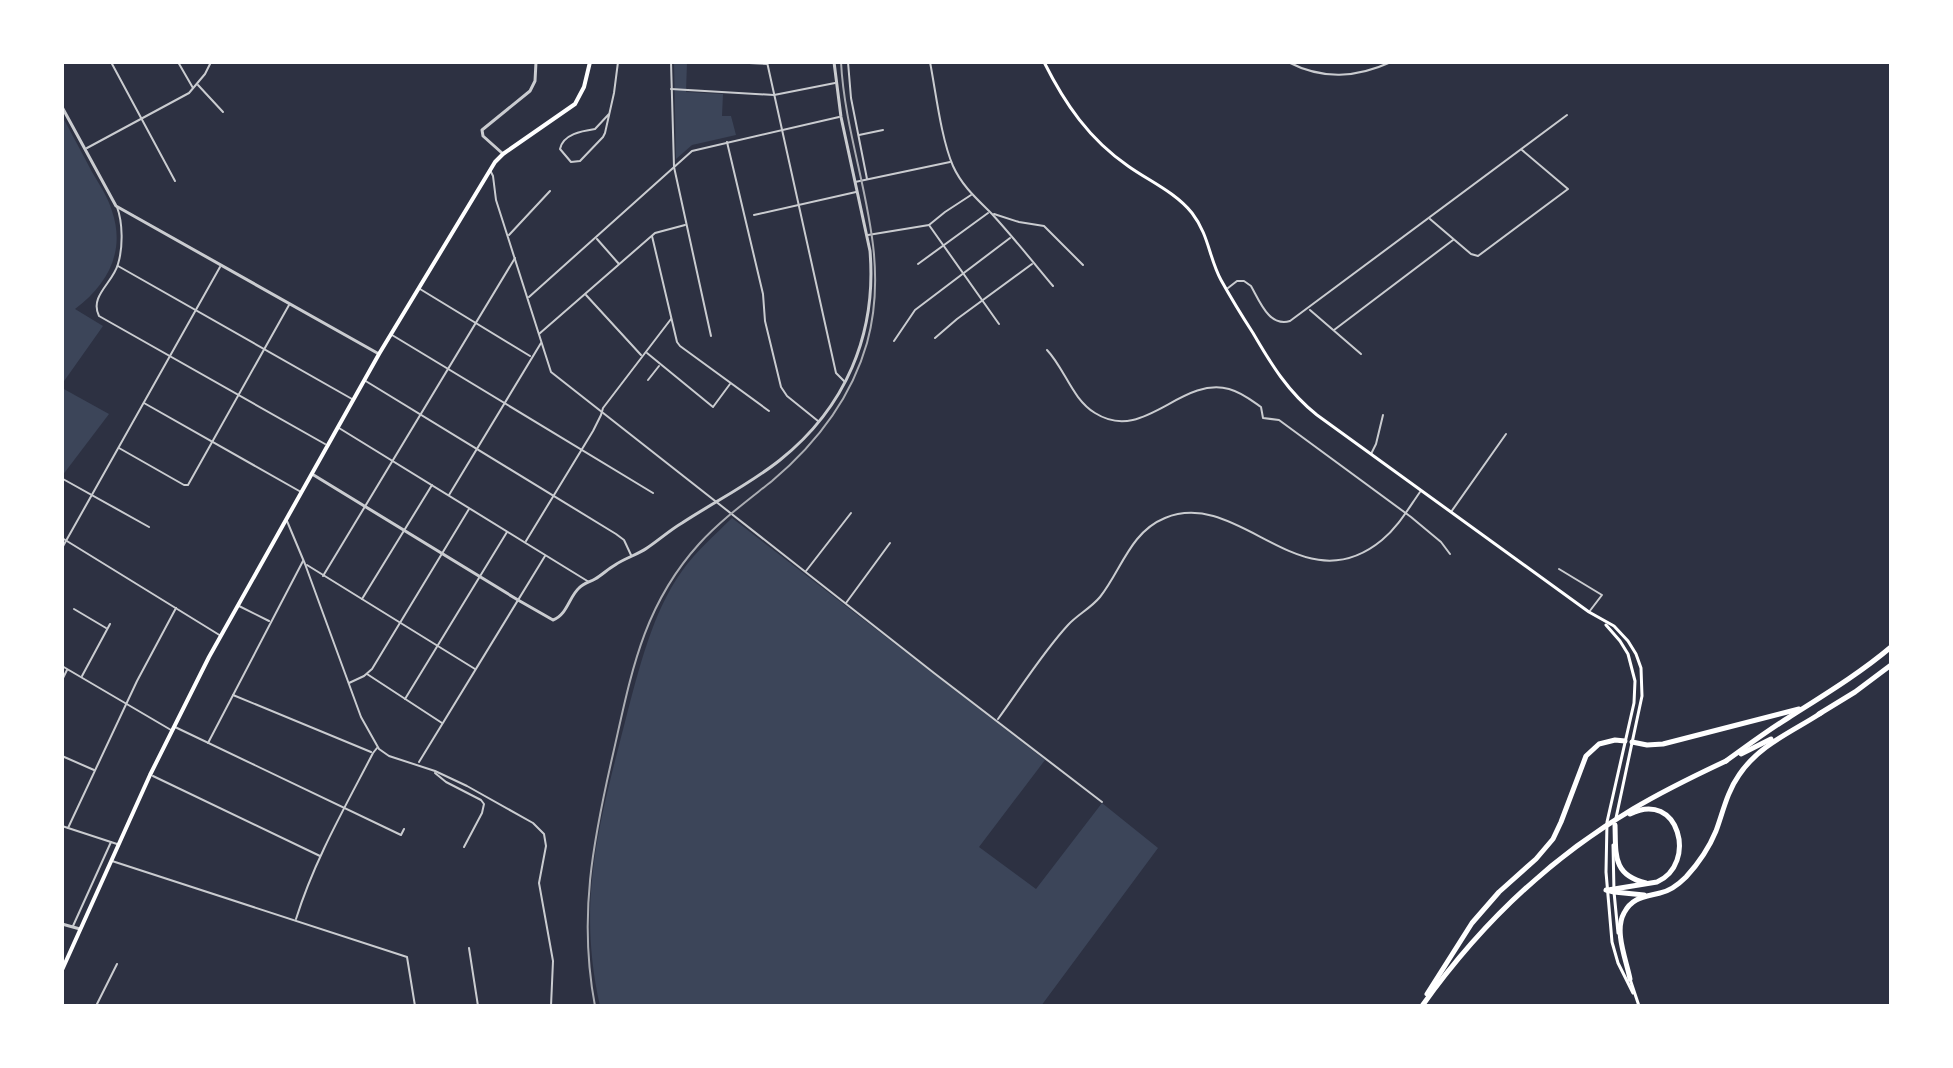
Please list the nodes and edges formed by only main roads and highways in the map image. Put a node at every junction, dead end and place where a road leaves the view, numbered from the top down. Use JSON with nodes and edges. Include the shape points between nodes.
{"nodes":[{"id":1,"x":590,"y":62,"type":"edge"},
{"id":2,"x":1044,"y":62,"type":"edge"},
{"id":3,"x":1603,"y":622,"type":"junction"},
{"id":4,"x":1891,"y":647,"type":"edge"},
{"id":5,"x":1891,"y":665,"type":"edge"},
{"id":6,"x":1825,"y":696,"type":"junction"},
{"id":7,"x":1821,"y":713,"type":"junction"},
{"id":8,"x":1625,"y":741,"type":"junction"},
{"id":9,"x":1632,"y":742,"type":"junction"},
{"id":10,"x":1726,"y":761,"type":"junction"},
{"id":11,"x":1630,"y":812,"type":"junction"},
{"id":12,"x":1615,"y":825,"type":"junction"},
{"id":13,"x":1647,"y":884,"type":"junction"},
{"id":14,"x":1606,"y":890,"type":"junction"},
{"id":15,"x":1614,"y":890,"type":"junction"},
{"id":16,"x":1649,"y":895,"type":"junction"},
{"id":17,"x":62,"y":970,"type":"edge"},
{"id":18,"x":1630,"y":979,"type":"junction"},
{"id":19,"x":1420,"y":1006,"type":"edge"},
{"id":20,"x":1639,"y":1006,"type":"edge"}],
"edges":[{"from":1,"to":17,"type":"main road","via":[[575,104],[503,154],[490,170],[379,354],[173,728]]},
{"from":2,"to":3,"type":"main road","via":[[1067,105],[1093,137],[1191,212],[1218,274],[1292,392]]},
{"from":3,"to":8,"type":"main road","via":[[1624,647],[1634,674]]},
{"from":3,"to":9,"type":"main road","via":[[1628,641],[1641,668],[1642,696]]},
{"from":4,"to":6,"type":"highway"},
{"from":5,"to":7,"type":"highway"},
{"from":6,"to":9,"type":"highway","via":[[1792,711],[1668,743]]},
{"from":6,"to":10,"type":"highway"},
{"from":7,"to":10,"type":"highway"},
{"from":7,"to":16,"type":"highway","via":[[1756,754],[1735,782],[1715,833],[1693,869],[1669,890]]},
{"from":8,"to":9,"type":"main road"},
{"from":8,"to":14,"type":"main road","via":[[1606,836]]},
{"from":8,"to":19,"type":"highway","via":[[1599,744],[1586,756],[1549,844],[1472,923]]},
{"from":9,"to":12,"type":"main road"},
{"from":10,"to":11,"type":"highway"},
{"from":11,"to":13,"type":"highway","via":[[1655,808],[1677,829],[1676,865],[1664,879]]},
{"from":11,"to":19,"type":"highway","via":[[1535,879],[1488,924]]},
{"from":12,"to":13,"type":"highway","via":[[1619,866]]},
{"from":12,"to":15,"type":"main road"},
{"from":13,"to":15,"type":"highway"},
{"from":14,"to":15,"type":"highway"},
{"from":14,"to":20,"type":"main road","via":[[1614,949]]},
{"from":15,"to":16,"type":"highway"},
{"from":15,"to":18,"type":"main road","via":[[1619,943]]},
{"from":16,"to":18,"type":"highway","via":[[1630,904],[1621,920]]},
{"from":18,"to":20,"type":"main road"}]}
